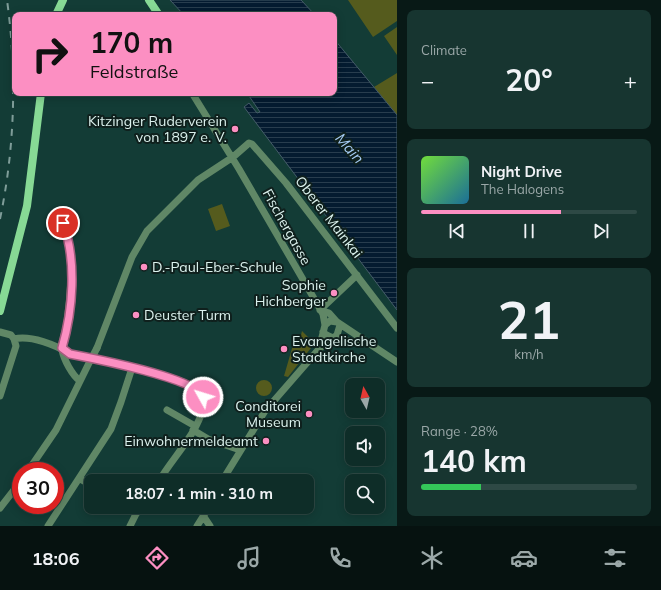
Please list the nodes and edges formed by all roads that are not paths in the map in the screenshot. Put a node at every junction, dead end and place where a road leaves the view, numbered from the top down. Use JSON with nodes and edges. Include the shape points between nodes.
{"nodes":[{"id":1,"x":62,"y":0,"type":"edge"},
{"id":2,"x":150,"y":0,"type":"edge"},
{"id":3,"x":58,"y":12,"type":"edge"},
{"id":4,"x":157,"y":12,"type":"edge"},
{"id":5,"x":41,"y":96,"type":"edge"},
{"id":6,"x":194,"y":96,"type":"edge"},
{"id":7,"x":232,"y":157,"type":"junction"},
{"id":8,"x":63,"y":223,"type":"dead end"},
{"id":9,"x":357,"y":275,"type":"junction"},
{"id":10,"x":320,"y":310,"type":"junction"},
{"id":11,"x":0,"y":311,"type":"edge"},
{"id":12,"x":338,"y":324,"type":"junction"},
{"id":13,"x":397,"y":328,"type":"edge"},
{"id":14,"x":324,"y":329,"type":"junction"},
{"id":15,"x":0,"y":332,"type":"edge"},
{"id":16,"x":333,"y":338,"type":"junction"},
{"id":17,"x":14,"y":339,"type":"junction"},
{"id":18,"x":366,"y":343,"type":"junction"},
{"id":19,"x":62,"y":348,"type":"junction"},
{"id":20,"x":319,"y":349,"type":"junction"},
{"id":21,"x":394,"y":360,"type":"edge"},
{"id":22,"x":132,"y":368,"type":"junction"},
{"id":23,"x":80,"y":381,"type":"junction"},
{"id":24,"x":0,"y":395,"type":"edge"},
{"id":25,"x":167,"y":410,"type":"dead end"},
{"id":26,"x":194,"y":428,"type":"junction"},
{"id":27,"x":240,"y":450,"type":"junction"},
{"id":28,"x":34,"y":462,"type":"edge"},
{"id":29,"x":164,"y":474,"type":"edge"},
{"id":30,"x":226,"y":474,"type":"edge"},
{"id":31,"x":80,"y":479,"type":"junction"},
{"id":32,"x":84,"y":481,"type":"edge"},
{"id":33,"x":12,"y":493,"type":"edge"},
{"id":34,"x":0,"y":508,"type":"edge"},
{"id":35,"x":136,"y":514,"type":"edge"},
{"id":36,"x":206,"y":514,"type":"edge"},
{"id":37,"x":204,"y":517,"type":"junction"},
{"id":38,"x":49,"y":526,"type":"edge"},
{"id":39,"x":130,"y":526,"type":"edge"},
{"id":40,"x":197,"y":526,"type":"edge"},
{"id":41,"x":210,"y":526,"type":"edge"}],
"edges":[{"from":1,"to":3,"type":"main road"},
{"from":2,"to":4,"type":"main road"},
{"from":5,"to":11,"type":"main road","via":[[27,206]]},
{"from":6,"to":7,"type":"street","name":"Fischergasse"},
{"from":7,"to":9,"type":"street","name":"Oberer Mainkai","via":[[251,143],[286,183]]},
{"from":7,"to":10,"type":"street","name":"Fischergasse"},
{"from":7,"to":23,"type":"street","name":"Oberer Mainkai","bridge":true,"via":[[192,185],[147,231],[132,257],[97,348]]},
{"from":8,"to":19,"type":"street","via":[[72,266],[67,326]]},
{"from":9,"to":10,"type":"street"},
{"from":9,"to":13,"type":"street","name":"Oberer Mainkai"},
{"from":10,"to":12,"type":"street","via":[[329,313]]},
{"from":10,"to":14,"type":"street"},
{"from":12,"to":14,"type":"street","via":[[330,321]]},
{"from":12,"to":16,"type":"street","via":[[339,333]]},
{"from":12,"to":18,"type":"street"},
{"from":14,"to":16,"type":"street"},
{"from":14,"to":20,"type":"street"},
{"from":15,"to":17,"type":"street","via":[[11,335]]},
{"from":16,"to":18,"type":"street"},
{"from":16,"to":20,"type":"street"},
{"from":17,"to":19,"type":"street","via":[[26,338]]},
{"from":17,"to":24,"type":"street","via":[[16,346]]},
{"from":18,"to":21,"type":"street"},
{"from":19,"to":22,"type":"street","via":[[70,354]]},
{"from":19,"to":23,"type":"street","via":[[74,376]]},
{"from":20,"to":27,"type":"street","via":[[265,411]]},
{"from":22,"to":26,"type":"street","via":[[172,378],[201,391],[204,407]]},
{"from":22,"to":31,"type":"street","via":[[111,429]]},
{"from":23,"to":28,"type":"street","name":"Oberer Mainkai","via":[[56,430]]},
{"from":25,"to":26,"type":"street"},
{"from":26,"to":27,"type":"street","via":[[208,438]]},
{"from":26,"to":29,"type":"street"},
{"from":27,"to":30,"type":"street"},
{"from":31,"to":32,"type":"street"},
{"from":31,"to":38,"type":"street"},
{"from":33,"to":34,"type":"street"},
{"from":35,"to":39,"type":"street"},
{"from":36,"to":37,"type":"street"},
{"from":37,"to":40,"type":"street"},
{"from":37,"to":41,"type":"street"}]}
